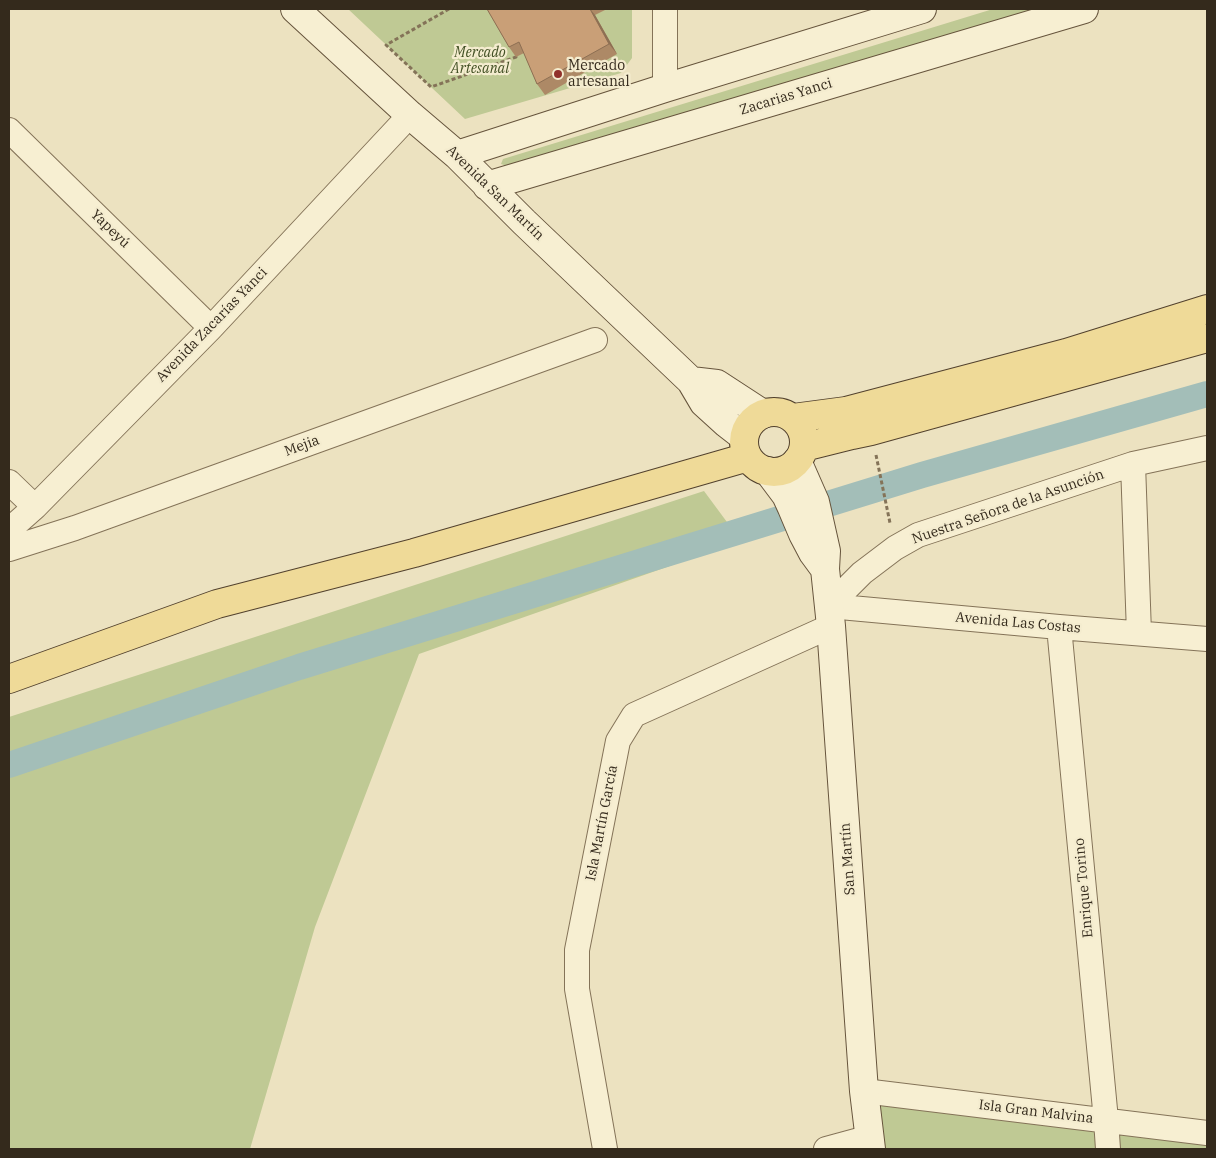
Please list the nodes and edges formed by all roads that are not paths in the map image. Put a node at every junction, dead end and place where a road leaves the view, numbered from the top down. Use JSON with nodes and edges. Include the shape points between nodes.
{"nodes":[{"id":1,"x":295,"y":9,"type":"edge"},
{"id":2,"x":665,"y":9,"type":"edge"},
{"id":3,"x":1084,"y":9,"type":"edge"},
{"id":4,"x":907,"y":11,"type":"edge"},
{"id":5,"x":665,"y":88,"type":"junction"},
{"id":6,"x":410,"y":116,"type":"junction"},
{"id":7,"x":9,"y":130,"type":"edge"},
{"id":8,"x":457,"y":155,"type":"junction"},
{"id":9,"x":487,"y":186,"type":"junction"},
{"id":10,"x":1207,"y":309,"type":"edge"},
{"id":11,"x":211,"y":328,"type":"junction"},
{"id":12,"x":1207,"y":338,"type":"edge"},
{"id":13,"x":595,"y":340,"type":"dead end"},
{"id":14,"x":691,"y":381,"type":"junction"},
{"id":15,"x":763,"y":414,"type":"junction"},
{"id":16,"x":793,"y":418,"type":"junction"},
{"id":17,"x":1207,"y":448,"type":"edge"},
{"id":18,"x":751,"y":452,"type":"junction"},
{"id":19,"x":800,"y":454,"type":"junction"},
{"id":20,"x":1133,"y":464,"type":"junction"},
{"id":21,"x":9,"y":482,"type":"edge"},
{"id":22,"x":797,"y":492,"type":"junction"},
{"id":23,"x":35,"y":507,"type":"junction"},
{"id":24,"x":9,"y":530,"type":"edge"},
{"id":25,"x":9,"y":549,"type":"edge"},
{"id":26,"x":830,"y":616,"type":"junction"},
{"id":27,"x":1059,"y":627,"type":"junction"},
{"id":28,"x":1139,"y":633,"type":"junction"},
{"id":29,"x":1207,"y":639,"type":"edge"},
{"id":30,"x":9,"y":660,"type":"edge"},
{"id":31,"x":9,"y":679,"type":"edge"},
{"id":32,"x":864,"y":1091,"type":"junction"},
{"id":33,"x":1106,"y":1120,"type":"junction"},
{"id":34,"x":1207,"y":1133,"type":"edge"},
{"id":35,"x":870,"y":1143,"type":"edge"},
{"id":36,"x":605,"y":1149,"type":"edge"},
{"id":37,"x":826,"y":1149,"type":"edge"},
{"id":38,"x":1108,"y":1149,"type":"edge"}],
"edges":[{"from":1,"to":6,"type":"main road","name":"Avenida San Martín"},
{"from":2,"to":5,"type":"street"},
{"from":3,"to":9,"type":"main road","name":"Zacarias Yanci"},
{"from":4,"to":5,"type":"main road"},
{"from":5,"to":8,"type":"main road"},
{"from":6,"to":8,"type":"main road","name":"Avenida San Martín"},
{"from":6,"to":11,"type":"street","name":"Avenida Zacarías Yanci"},
{"from":7,"to":11,"type":"street","name":"Yapeyú"},
{"from":8,"to":9,"type":"main road","name":"Avenida San Martín"},
{"from":9,"to":14,"type":"main road","name":"Avenida San Martín"},
{"from":10,"to":16,"type":"main road","via":[[1066,353],[846,411]]},
{"from":11,"to":23,"type":"street","name":"Avenida Zacarías Yanci"},
{"from":12,"to":19,"type":"main road","via":[[852,435]]},
{"from":13,"to":25,"type":"street","name":"Mejia"},
{"from":14,"to":15,"type":"main road","via":[[717,384]]},
{"from":14,"to":18,"type":"main road","name":"Avenida San Martín","via":[[704,402]]},
{"from":15,"to":16,"type":"main road","via":[[784,413]]},
{"from":15,"to":18,"type":"main road","via":[[747,427]]},
{"from":16,"to":19,"type":"main road","via":[[804,436]]},
{"from":17,"to":20,"type":"street","name":"Nuestra Señora de la Asunción"},
{"from":18,"to":19,"type":"main road","via":[[775,472],[785,470]]},
{"from":18,"to":22,"type":"main road","name":"San Martín"},
{"from":18,"to":30,"type":"main road","via":[[301,566]]},
{"from":18,"to":31,"type":"main road","via":[[414,553],[217,604]]},
{"from":19,"to":22,"type":"main road","name":"San Martín"},
{"from":20,"to":26,"type":"street","name":"Nuestra Señora de la Asunción","via":[[918,535],[894,548],[862,573]]},
{"from":20,"to":28,"type":"street"},
{"from":21,"to":23,"type":"street"},
{"from":22,"to":26,"type":"main road","name":"San Martín","via":[[792,508],[813,553],[825,569]]},
{"from":23,"to":24,"type":"street","name":"Avenida Zacarías Yanci"},
{"from":26,"to":27,"type":"street","name":"Avenida Las Costas"},
{"from":26,"to":32,"type":"main road","name":"San Martín"},
{"from":26,"to":36,"type":"street","name":"Isla Martín García","via":[[634,715],[618,741],[577,950],[577,989]]},
{"from":27,"to":28,"type":"street","name":"Avenida Las Costas"},
{"from":27,"to":33,"type":"street","name":"Enrique Torino"},
{"from":28,"to":29,"type":"street","name":"Avenida Las Costas"},
{"from":32,"to":33,"type":"street","name":"Isla Gran Malvina"},
{"from":32,"to":35,"type":"main road","name":"San Martín"},
{"from":33,"to":34,"type":"street","name":"Isla Gran Malvina"},
{"from":33,"to":38,"type":"street","name":"Enrique Torino"},
{"from":35,"to":37,"type":"street"}]}
